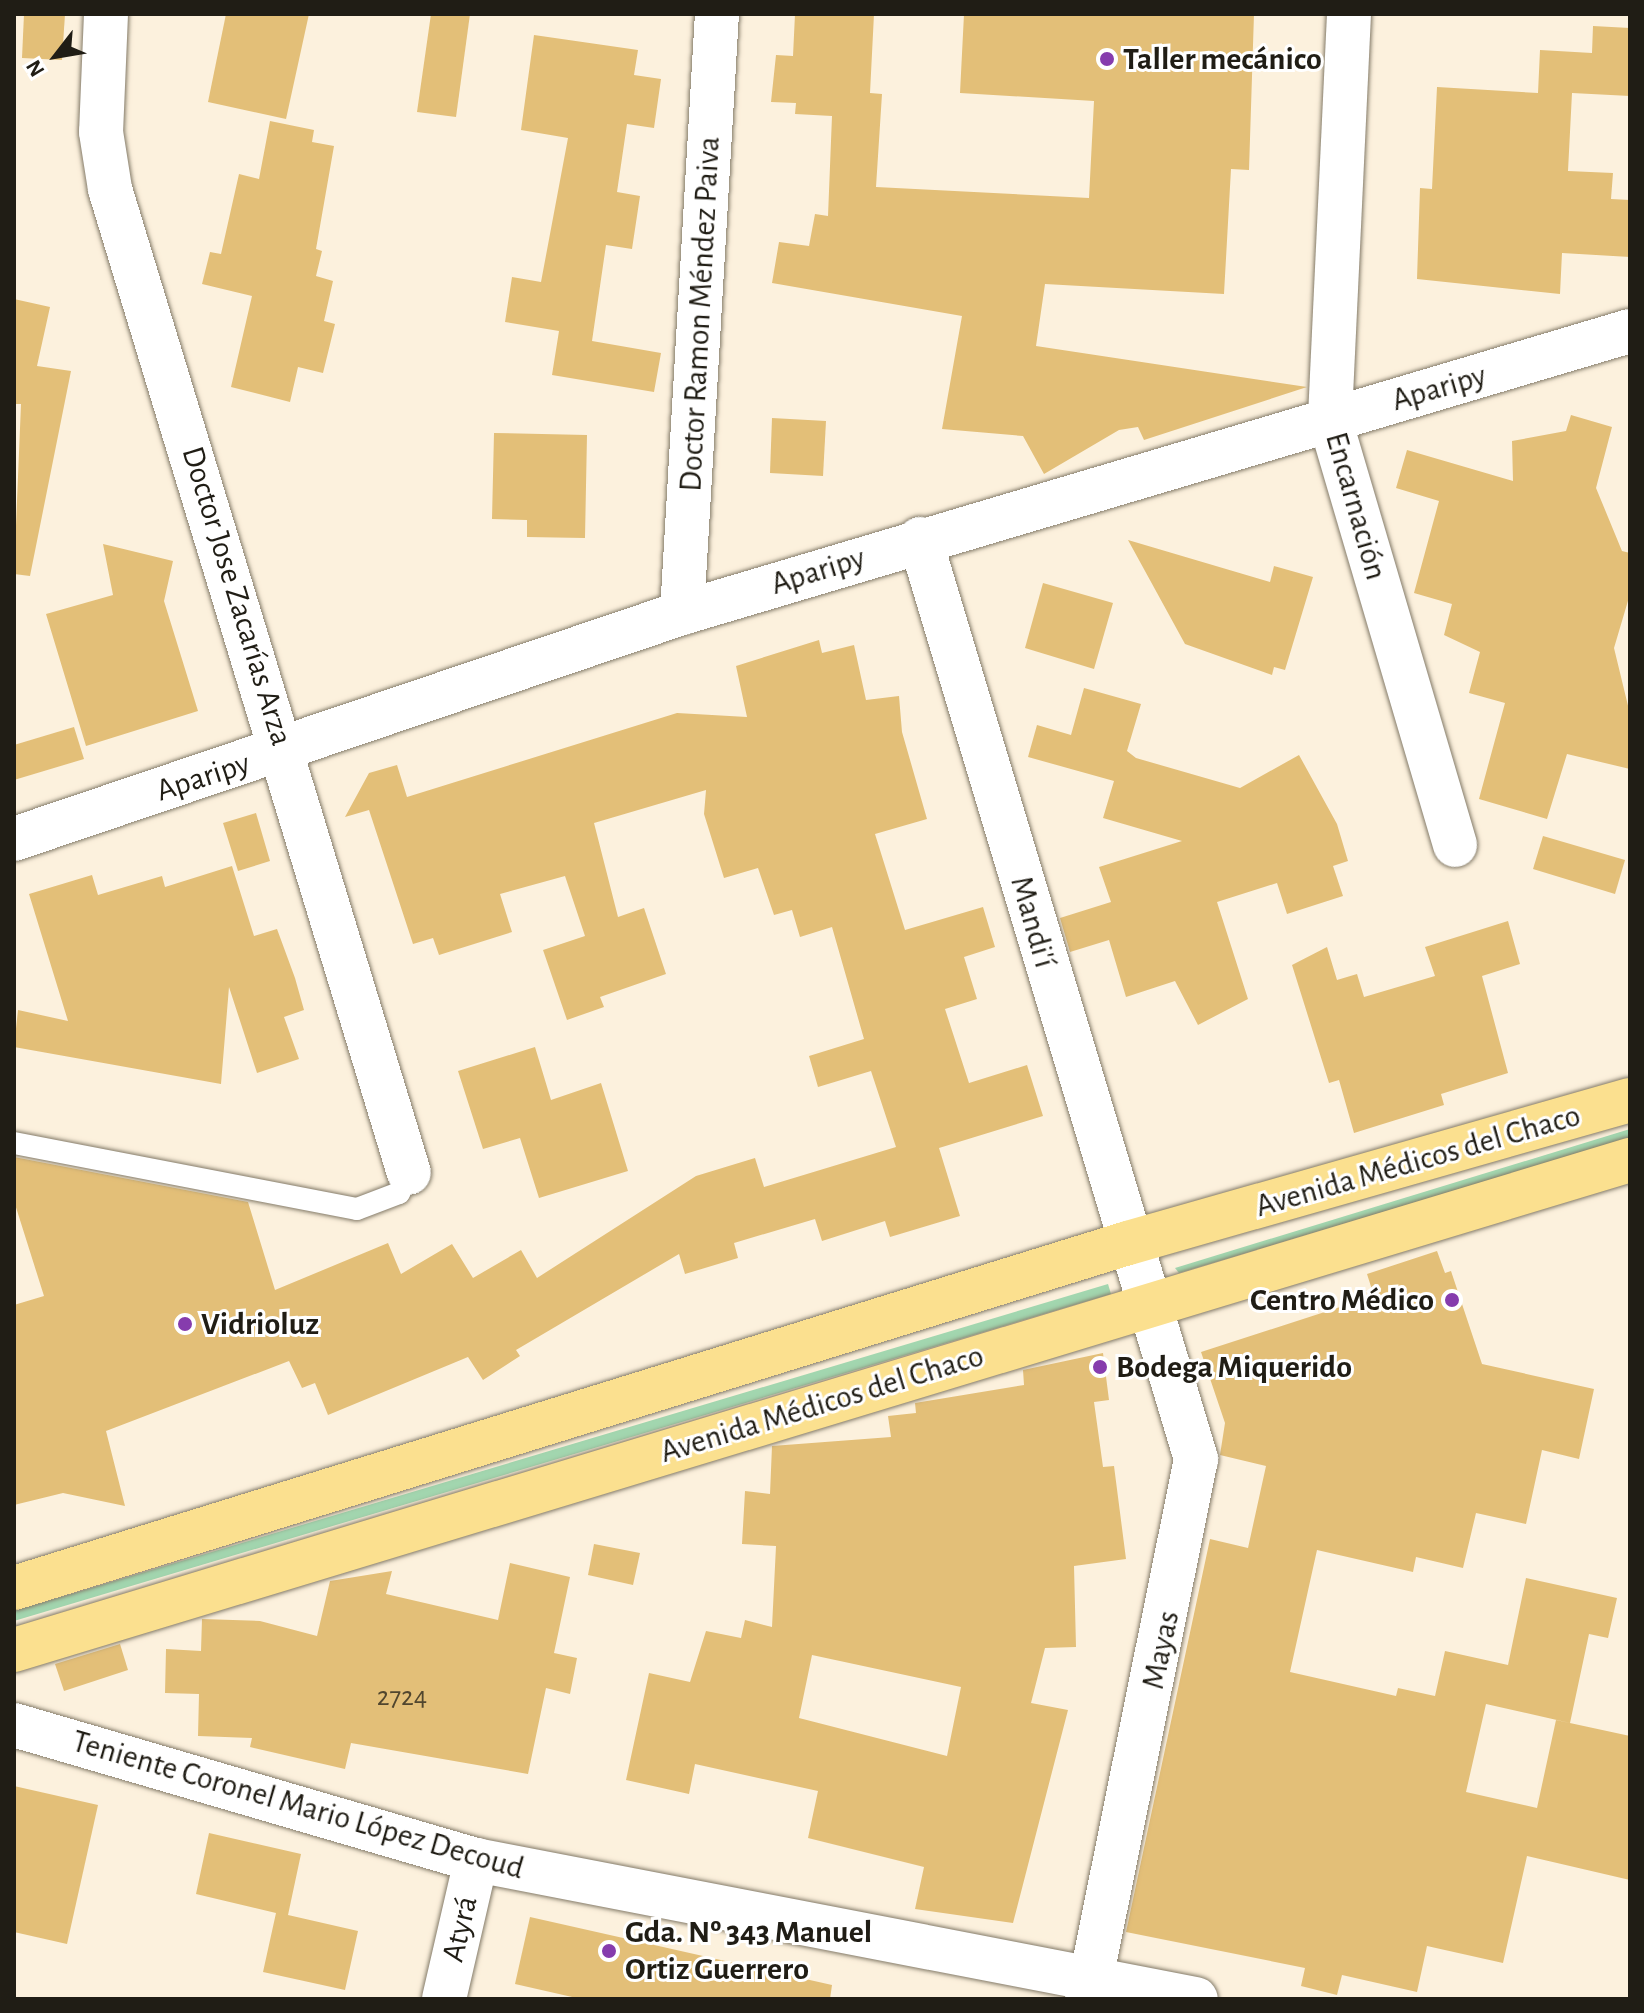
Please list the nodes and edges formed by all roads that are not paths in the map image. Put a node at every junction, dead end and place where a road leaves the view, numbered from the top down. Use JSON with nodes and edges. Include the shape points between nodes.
{"nodes":[{"id":1,"x":106,"y":14,"type":"edge"},
{"id":2,"x":717,"y":14,"type":"edge"},
{"id":3,"x":1349,"y":14,"type":"edge"},
{"id":4,"x":1630,"y":331,"type":"edge"},
{"id":5,"x":1330,"y":420,"type":"junction"},
{"id":6,"x":920,"y":539,"type":"junction"},
{"id":7,"x":682,"y":613,"type":"junction"},
{"id":8,"x":285,"y":751,"type":"junction"},
{"id":9,"x":14,"y":839,"type":"edge"},
{"id":10,"x":1455,"y":845,"type":"dead end"},
{"id":11,"x":1630,"y":1100,"type":"edge"},
{"id":12,"x":14,"y":1143,"type":"edge"},
{"id":13,"x":1630,"y":1160,"type":"edge"},
{"id":14,"x":409,"y":1173,"type":"joint"},
{"id":15,"x":1128,"y":1243,"type":"junction"},
{"id":16,"x":1151,"y":1304,"type":"junction"},
{"id":17,"x":14,"y":1588,"type":"edge"},
{"id":18,"x":14,"y":1650,"type":"edge"},
{"id":19,"x":14,"y":1725,"type":"edge"},
{"id":20,"x":476,"y":1860,"type":"junction"},
{"id":21,"x":1090,"y":1987,"type":"edge"},
{"id":22,"x":444,"y":1999,"type":"edge"},
{"id":23,"x":1196,"y":1999,"type":"edge"}],
"edges":[{"from":1,"to":8,"type":"street","name":"Doctor Jose Zacarías Arza","via":[[101,132],[110,189]]},
{"from":2,"to":7,"type":"street","name":"Doctor Ramon Méndez Paiva"},
{"from":3,"to":5,"type":"street","name":"Encarnación"},
{"from":4,"to":5,"type":"street","name":"Aparipy"},
{"from":5,"to":6,"type":"street","name":"Aparipy"},
{"from":5,"to":10,"type":"street","name":"Encarnación"},
{"from":6,"to":7,"type":"street","name":"Aparipy"},
{"from":6,"to":15,"type":"street","name":"Mandi'í"},
{"from":7,"to":8,"type":"street","name":"Aparipy"},
{"from":8,"to":9,"type":"street","name":"Aparipy"},
{"from":8,"to":14,"type":"street","name":"Doctor Jose Zacarías Arza"},
{"from":11,"to":15,"type":"main road","name":"Avenida Médicos del Chaco"},
{"from":12,"to":14,"type":"lane","via":[[357,1209],[399,1193]]},
{"from":13,"to":16,"type":"main road","name":"Avenida Médicos del Chaco"},
{"from":15,"to":16,"type":"street","name":"Mandi'í"},
{"from":15,"to":17,"type":"main road","name":"Avenida Médicos del Chaco"},
{"from":16,"to":18,"type":"main road","name":"Avenida Médicos del Chaco"},
{"from":16,"to":21,"type":"street","name":"Mayas","via":[[1196,1459],[1196,1483]]},
{"from":19,"to":20,"type":"street","name":"Teniente Coronel Mario López Decoud"},
{"from":20,"to":21,"type":"street","name":"Teniente Coronel Mario López Decoud"},
{"from":20,"to":22,"type":"street","name":"Atyrá"},
{"from":21,"to":23,"type":"street","name":"Teniente Coronel Mario López Decoud"}]}
